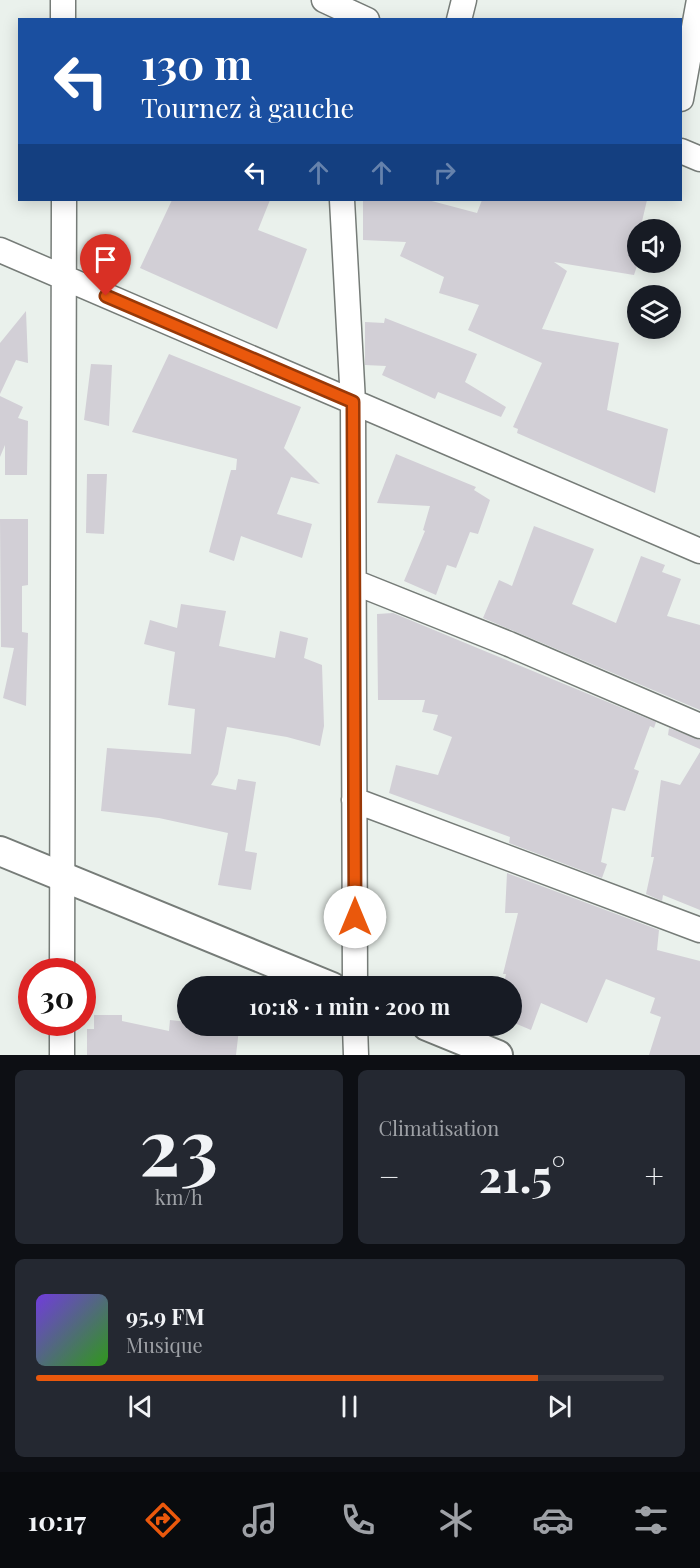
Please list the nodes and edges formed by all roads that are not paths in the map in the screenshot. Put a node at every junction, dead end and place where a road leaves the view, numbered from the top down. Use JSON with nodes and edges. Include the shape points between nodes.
{"nodes":[{"id":1,"x":63,"y":0,"type":"edge"},
{"id":2,"x":464,"y":0,"type":"edge"},
{"id":3,"x":699,"y":0,"type":"edge"},
{"id":4,"x":329,"y":6,"type":"edge"},
{"id":5,"x":63,"y":18,"type":"edge"},
{"id":6,"x":362,"y":18,"type":"edge"},
{"id":7,"x":460,"y":18,"type":"edge"},
{"id":8,"x":682,"y":94,"type":"edge"},
{"id":9,"x":682,"y":151,"type":"edge"},
{"id":10,"x":700,"y":159,"type":"edge"},
{"id":11,"x":64,"y":201,"type":"edge"},
{"id":12,"x":342,"y":201,"type":"edge"},
{"id":13,"x":0,"y":250,"type":"edge"},
{"id":14,"x":64,"y":279,"type":"junction"},
{"id":15,"x":353,"y":402,"type":"junction"},
{"id":16,"x":700,"y":550,"type":"edge"},
{"id":17,"x":354,"y":582,"type":"junction"},
{"id":18,"x":700,"y":726,"type":"edge"},
{"id":19,"x":354,"y":800,"type":"junction"},
{"id":20,"x":0,"y":851,"type":"edge"},
{"id":21,"x":63,"y":877,"type":"junction"},
{"id":22,"x":700,"y":930,"type":"edge"},
{"id":23,"x":62,"y":958,"type":"edge"},
{"id":24,"x":305,"y":976,"type":"edge"},
{"id":25,"x":355,"y":976,"type":"edge"},
{"id":26,"x":62,"y":1036,"type":"edge"},
{"id":27,"x":355,"y":1036,"type":"edge"},
{"id":28,"x":451,"y":1036,"type":"edge"},
{"id":29,"x":62,"y":1055,"type":"edge"},
{"id":30,"x":356,"y":1055,"type":"edge"},
{"id":31,"x":498,"y":1055,"type":"edge"}],
"edges":[{"from":1,"to":5,"type":"street"},
{"from":2,"to":7,"type":"street"},
{"from":3,"to":8,"type":"street"},
{"from":4,"to":6,"type":"street"},
{"from":9,"to":10,"type":"street"},
{"from":11,"to":14,"type":"street"},
{"from":12,"to":15,"type":"street"},
{"from":13,"to":14,"type":"street"},
{"from":14,"to":15,"type":"street"},
{"from":14,"to":21,"type":"street"},
{"from":15,"to":16,"type":"street"},
{"from":15,"to":17,"type":"street"},
{"from":17,"to":18,"type":"street"},
{"from":17,"to":19,"type":"street"},
{"from":19,"to":22,"type":"street"},
{"from":19,"to":25,"type":"street"},
{"from":20,"to":21,"type":"street"},
{"from":21,"to":23,"type":"street"},
{"from":21,"to":24,"type":"street"},
{"from":26,"to":29,"type":"street"},
{"from":27,"to":30,"type":"street"},
{"from":28,"to":31,"type":"street"}]}
